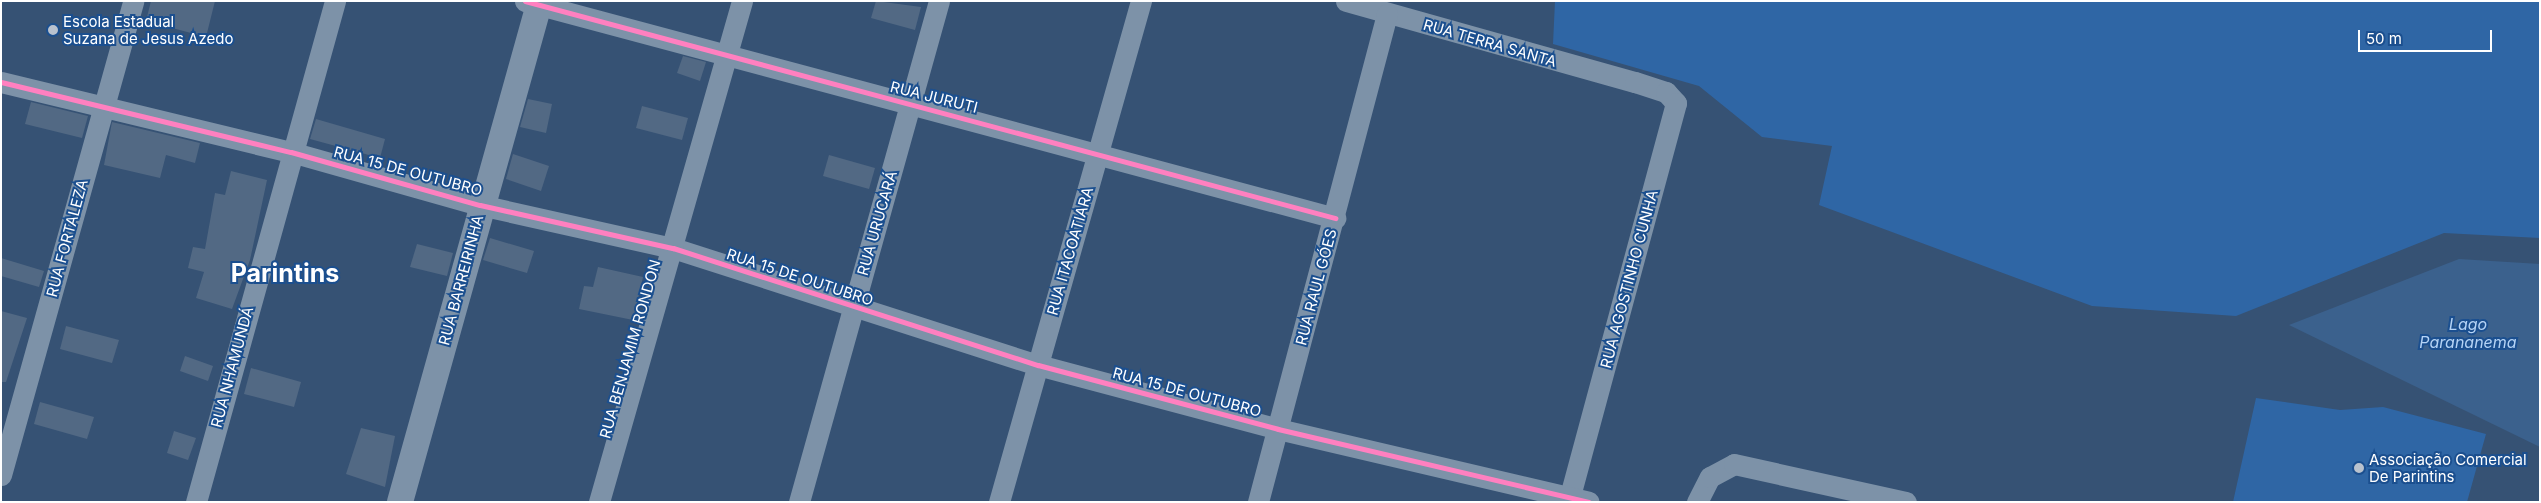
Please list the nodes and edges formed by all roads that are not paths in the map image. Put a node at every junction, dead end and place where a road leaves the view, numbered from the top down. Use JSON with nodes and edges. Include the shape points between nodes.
{"nodes":[{"id":1,"x":133,"y":1,"type":"edge"},
{"id":2,"x":335,"y":1,"type":"edge"},
{"id":3,"x":742,"y":1,"type":"edge"},
{"id":4,"x":939,"y":1,"type":"edge"},
{"id":5,"x":1141,"y":1,"type":"edge"},
{"id":6,"x":1346,"y":1,"type":"edge"},
{"id":7,"x":535,"y":3,"type":"edge"},
{"id":8,"x":1387,"y":14,"type":"junction"},
{"id":9,"x":726,"y":57,"type":"junction"},
{"id":10,"x":1,"y":82,"type":"edge"},
{"id":11,"x":1635,"y":82,"type":"joint"},
{"id":12,"x":911,"y":104,"type":"junction"},
{"id":13,"x":102,"y":108,"type":"junction"},
{"id":14,"x":1099,"y":151,"type":"junction"},
{"id":15,"x":291,"y":152,"type":"junction"},
{"id":16,"x":480,"y":205,"type":"junction"},
{"id":17,"x":1335,"y":218,"type":"junction"},
{"id":18,"x":673,"y":248,"type":"junction"},
{"id":19,"x":853,"y":308,"type":"junction"},
{"id":20,"x":1038,"y":365,"type":"junction"},
{"id":21,"x":1278,"y":429,"type":"junction"},
{"id":22,"x":1,"y":475,"type":"edge"},
{"id":23,"x":1884,"y":499,"type":"edge"},
{"id":24,"x":1576,"y":500,"type":"edge"},
{"id":25,"x":196,"y":502,"type":"edge"},
{"id":26,"x":400,"y":502,"type":"edge"},
{"id":27,"x":599,"y":502,"type":"edge"},
{"id":28,"x":798,"y":502,"type":"edge"},
{"id":29,"x":999,"y":502,"type":"edge"},
{"id":30,"x":1258,"y":502,"type":"edge"},
{"id":31,"x":1697,"y":502,"type":"edge"},
{"id":32,"x":1906,"y":502,"type":"edge"}],
"edges":[{"from":1,"to":13,"type":"street","name":"RUA FORTALEZA"},
{"from":2,"to":15,"type":"street","name":"RUA NHAMUNDÁ"},
{"from":3,"to":9,"type":"street","name":"RUA BENJAMIM RONDON"},
{"from":4,"to":12,"type":"street","name":"RUA URUCARÁ"},
{"from":5,"to":14,"type":"street","name":"RUA ITACOATIARA"},
{"from":6,"to":8,"type":"street","name":"RUA TERRA SANTA"},
{"from":7,"to":9,"type":"street","name":"RUA JURUTI"},
{"from":7,"to":16,"type":"street","name":"RUA BARREIRINHA"},
{"from":8,"to":11,"type":"street","name":"RUA TERRA SANTA"},
{"from":8,"to":17,"type":"street","name":"RUA RAUL GÓES"},
{"from":9,"to":12,"type":"street","name":"RUA JURUTI"},
{"from":9,"to":18,"type":"street","name":"RUA BENJAMIM RONDON"},
{"from":10,"to":13,"type":"street","name":"RUA 15 DE OUTUBRO"},
{"from":11,"to":24,"type":"street","name":"RUA AGOSTINHO CUNHA","via":[[1666,92],[1676,107]]},
{"from":12,"to":14,"type":"street","name":"RUA JURUTI"},
{"from":12,"to":19,"type":"street","name":"RUA URUCARÁ"},
{"from":13,"to":15,"type":"street","name":"RUA 15 DE OUTUBRO"},
{"from":13,"to":22,"type":"street","name":"RUA FORTALEZA"},
{"from":14,"to":17,"type":"street","name":"RUA JURUTI"},
{"from":14,"to":20,"type":"street","name":"RUA ITACOATIARA"},
{"from":15,"to":16,"type":"street","name":"RUA 15 DE OUTUBRO"},
{"from":15,"to":25,"type":"street","name":"RUA NHAMUNDÁ"},
{"from":16,"to":18,"type":"street","name":"RUA 15 DE OUTUBRO"},
{"from":16,"to":26,"type":"street","name":"RUA BARREIRINHA"},
{"from":17,"to":21,"type":"street","name":"RUA RAUL GÓES"},
{"from":18,"to":19,"type":"street","name":"RUA 15 DE OUTUBRO"},
{"from":18,"to":27,"type":"street","name":"RUA BENJAMIM RONDON"},
{"from":19,"to":20,"type":"street","name":"RUA 15 DE OUTUBRO"},
{"from":19,"to":28,"type":"street","name":"RUA URUCARÁ"},
{"from":20,"to":21,"type":"street","name":"RUA 15 DE OUTUBRO"},
{"from":20,"to":29,"type":"street","name":"RUA ITACOATIARA"},
{"from":21,"to":24,"type":"street","name":"RUA 15 DE OUTUBRO"},
{"from":21,"to":30,"type":"street","name":"RUA RAUL GÓES"},
{"from":23,"to":31,"type":"street","via":[[1734,464],[1710,477]]},
{"from":23,"to":32,"type":"street"}]}
